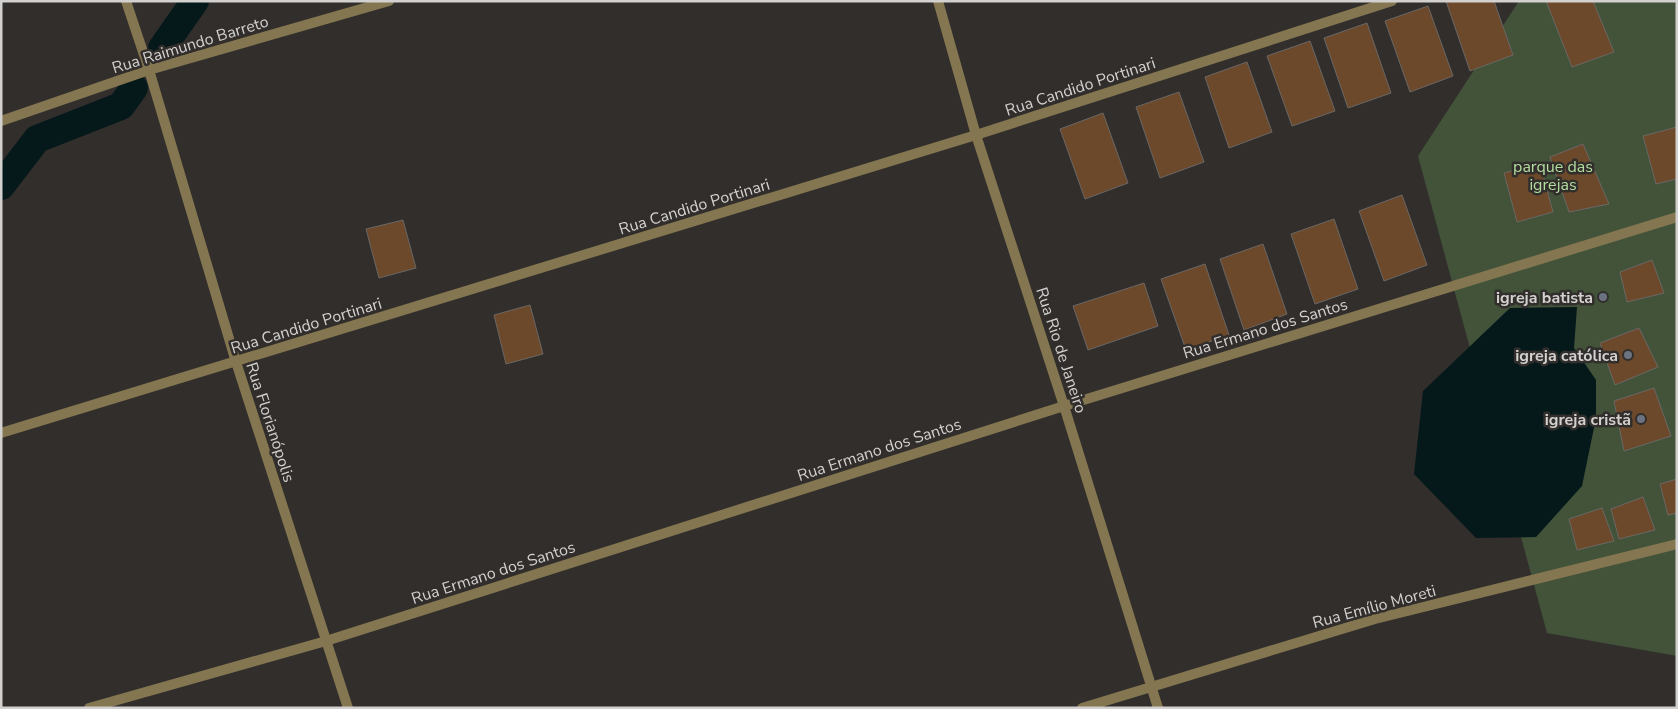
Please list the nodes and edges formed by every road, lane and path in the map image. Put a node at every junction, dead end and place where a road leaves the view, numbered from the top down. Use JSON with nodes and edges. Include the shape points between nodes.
{"nodes":[{"id":1,"x":126,"y":1,"type":"edge"},
{"id":2,"x":389,"y":1,"type":"edge"},
{"id":3,"x":938,"y":1,"type":"edge"},
{"id":4,"x":1392,"y":1,"type":"edge"},
{"id":5,"x":148,"y":70,"type":"junction"},
{"id":6,"x":1,"y":121,"type":"edge"},
{"id":7,"x":976,"y":135,"type":"junction"},
{"id":8,"x":1677,"y":217,"type":"edge"},
{"id":9,"x":236,"y":362,"type":"junction"},
{"id":10,"x":1064,"y":406,"type":"junction"},
{"id":11,"x":1,"y":433,"type":"edge"},
{"id":12,"x":1677,"y":544,"type":"edge"},
{"id":13,"x":326,"y":642,"type":"junction"},
{"id":14,"x":1151,"y":687,"type":"junction"},
{"id":15,"x":89,"y":708,"type":"edge"},
{"id":16,"x":348,"y":708,"type":"edge"},
{"id":17,"x":1082,"y":708,"type":"edge"},
{"id":18,"x":1158,"y":708,"type":"edge"}],
"edges":[{"from":1,"to":5,"type":"street","name":"Rua Florianópolis"},
{"from":2,"to":5,"type":"street","name":"Rua Raimundo Barreto"},
{"from":3,"to":7,"type":"street","name":"Rua Rio de Janeiro"},
{"from":4,"to":7,"type":"street","name":"Rua Candido Portinari"},
{"from":5,"to":6,"type":"street","name":"Rua Raimundo Barreto"},
{"from":5,"to":9,"type":"street","name":"Rua Florianópolis"},
{"from":7,"to":9,"type":"street","name":"Rua Candido Portinari"},
{"from":7,"to":10,"type":"street","name":"Rua Rio de Janeiro"},
{"from":8,"to":10,"type":"street","name":"Rua Ermano dos Santos"},
{"from":9,"to":11,"type":"street","name":"Rua Candido Portinari"},
{"from":9,"to":13,"type":"street","name":"Rua Florianópolis"},
{"from":10,"to":13,"type":"street","name":"Rua Ermano dos Santos"},
{"from":10,"to":14,"type":"street","name":"Rua Rio de Janeiro"},
{"from":12,"to":14,"type":"street","name":"Rua Emílio Moreti","via":[[1375,619]]},
{"from":13,"to":15,"type":"street","name":"Rua Ermano dos Santos"},
{"from":13,"to":16,"type":"street","name":"Rua Florianópolis"},
{"from":14,"to":17,"type":"street","name":"Rua Emílio Moreti"},
{"from":14,"to":18,"type":"street","name":"Rua Rio de Janeiro"}]}
